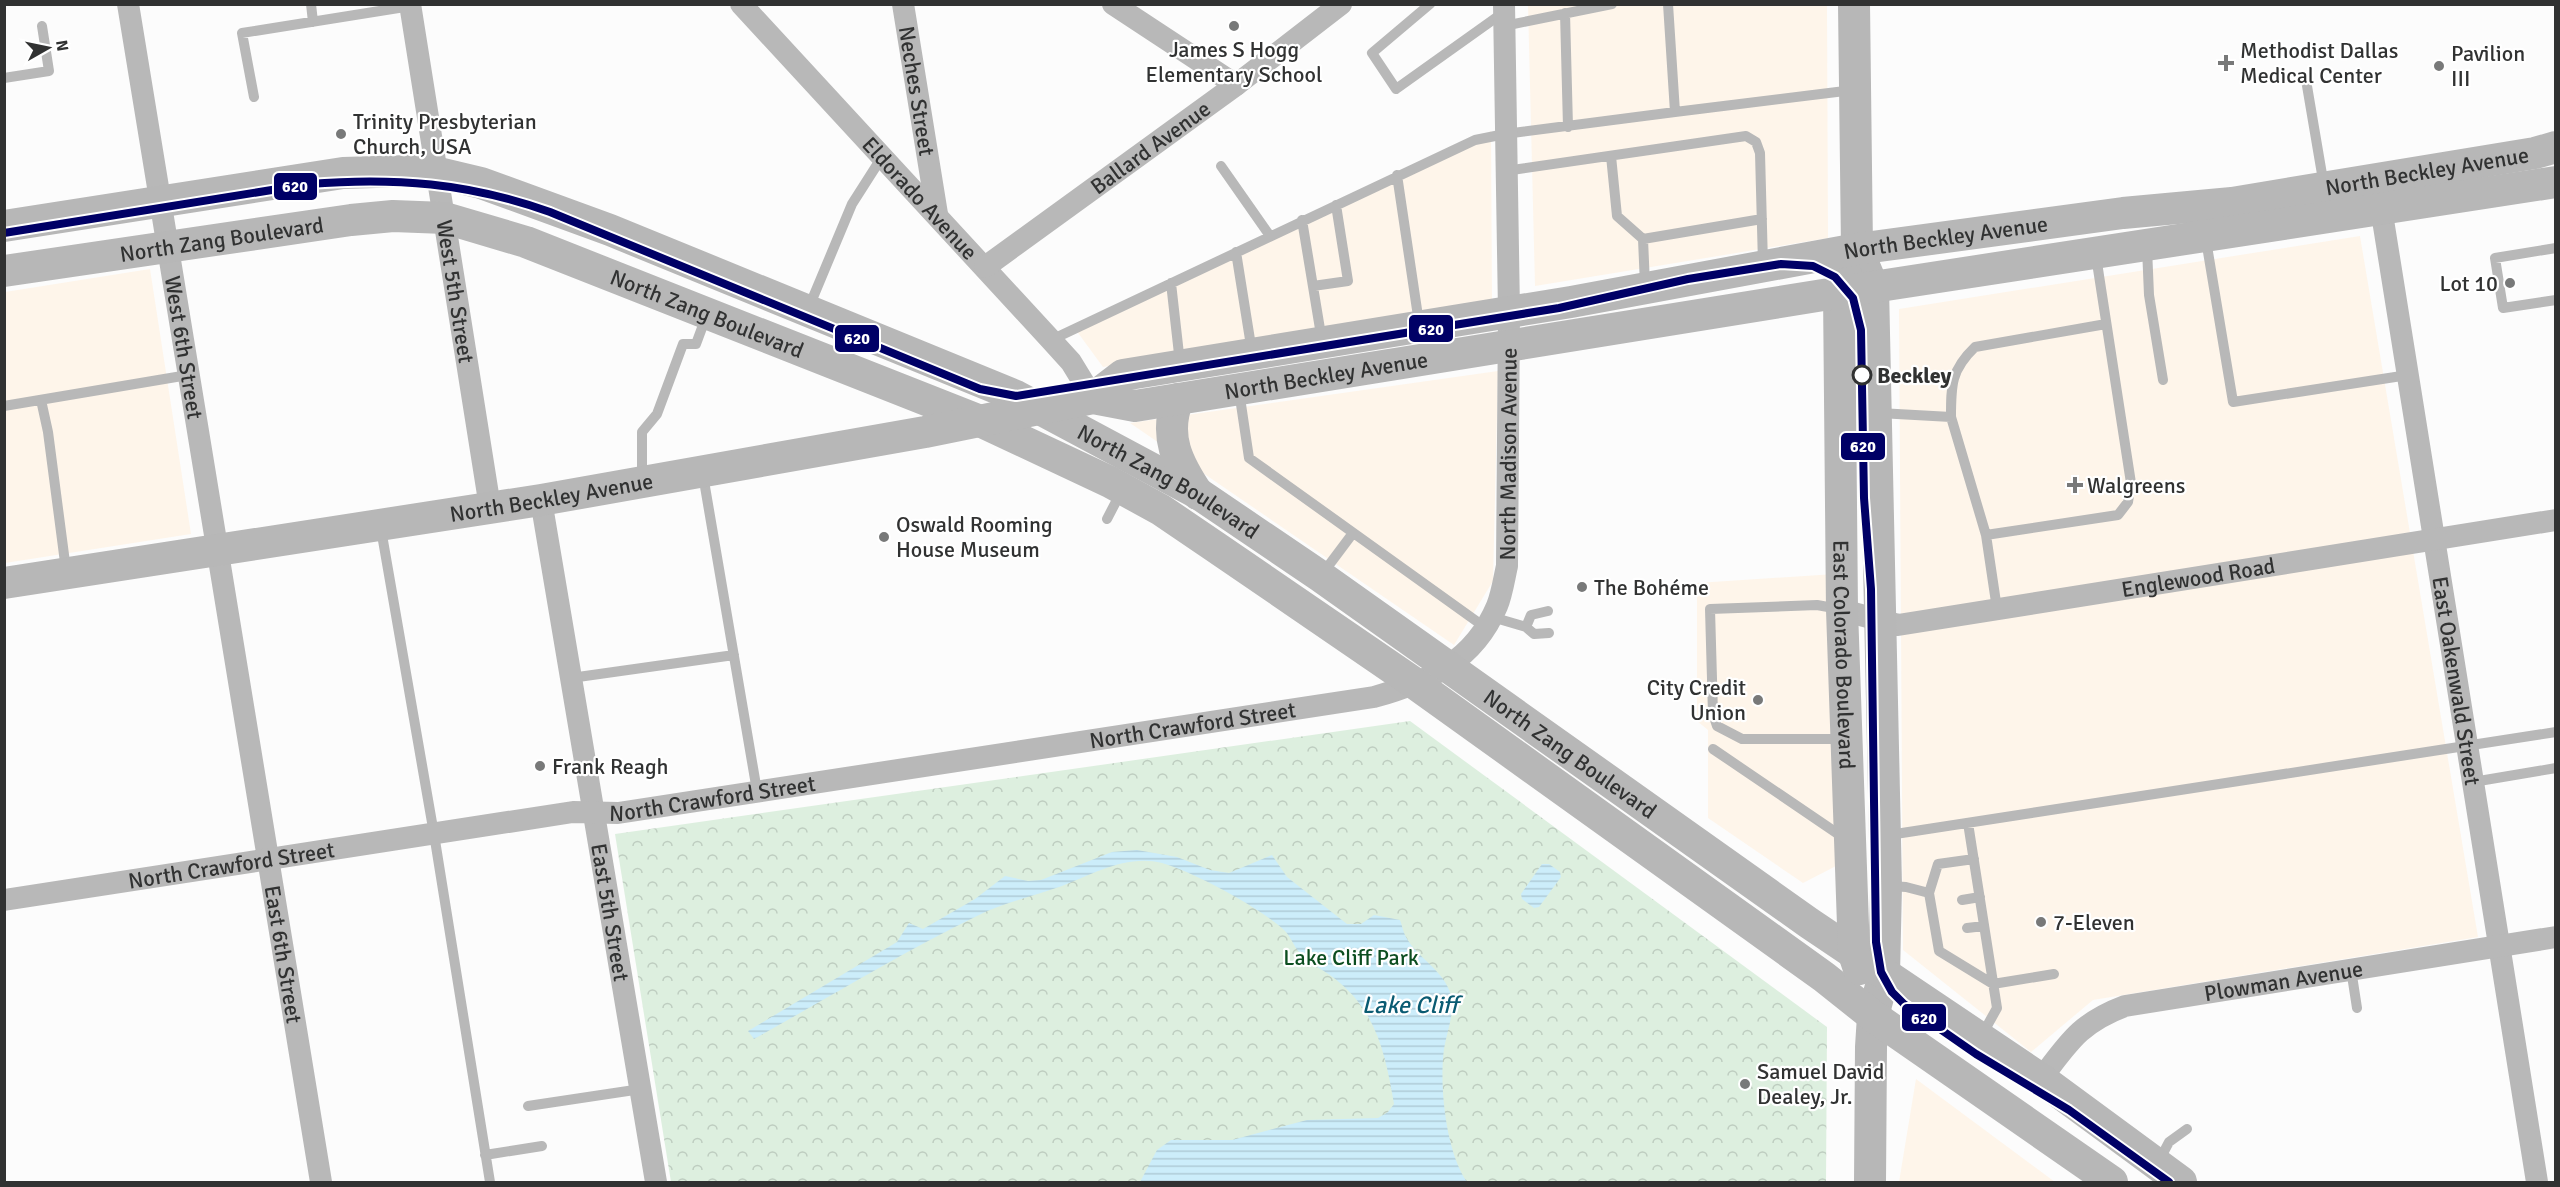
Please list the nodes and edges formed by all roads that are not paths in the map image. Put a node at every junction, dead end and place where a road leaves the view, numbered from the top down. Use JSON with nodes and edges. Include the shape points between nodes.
{"nodes":[{"id":1,"x":128,"y":4,"type":"edge"},
{"id":2,"x":311,"y":4,"type":"edge"},
{"id":3,"x":741,"y":4,"type":"edge"},
{"id":4,"x":903,"y":4,"type":"edge"},
{"id":5,"x":1113,"y":4,"type":"edge"},
{"id":6,"x":1341,"y":4,"type":"edge"},
{"id":7,"x":1430,"y":4,"type":"edge"},
{"id":8,"x":1612,"y":4,"type":"edge"},
{"id":9,"x":1668,"y":4,"type":"edge"},
{"id":10,"x":1854,"y":4,"type":"edge"},
{"id":11,"x":410,"y":5,"type":"edge"},
{"id":12,"x":1565,"y":13,"type":"junction"},
{"id":13,"x":1504,"y":14,"type":"edge"},
{"id":14,"x":313,"y":22,"type":"junction"},
{"id":15,"x":42,"y":26,"type":"dead end"},
{"id":16,"x":4,"y":78,"type":"edge"},
{"id":17,"x":2306,"y":80,"type":"dead end"},
{"id":18,"x":1236,"y":85,"type":"junction"},
{"id":19,"x":1855,"y":90,"type":"junction"},
{"id":20,"x":254,"y":97,"type":"dead end"},
{"id":21,"x":1675,"y":112,"type":"junction"},
{"id":22,"x":1568,"y":127,"type":"junction"},
{"id":23,"x":1505,"y":134,"type":"junction"},
{"id":24,"x":2556,"y":147,"type":"edge"},
{"id":25,"x":1611,"y":156,"type":"junction"},
{"id":26,"x":882,"y":157,"type":"junction"},
{"id":27,"x":1221,"y":166,"type":"dead end"},
{"id":28,"x":1505,"y":171,"type":"junction"},
{"id":29,"x":439,"y":173,"type":"junction"},
{"id":30,"x":1397,"y":175,"type":"junction"},
{"id":31,"x":2377,"y":179,"type":"junction"},
{"id":32,"x":2556,"y":182,"type":"edge"},
{"id":33,"x":2324,"y":188,"type":"junction"},
{"id":34,"x":160,"y":201,"type":"junction"},
{"id":35,"x":1336,"y":204,"type":"junction"},
{"id":36,"x":2382,"y":209,"type":"junction"},
{"id":37,"x":937,"y":214,"type":"junction"},
{"id":38,"x":445,"y":219,"type":"junction"},
{"id":39,"x":1762,"y":219,"type":"junction"},
{"id":40,"x":1302,"y":220,"type":"junction"},
{"id":41,"x":4,"y":226,"type":"edge"},
{"id":42,"x":1269,"y":236,"type":"junction"},
{"id":43,"x":2205,"y":236,"type":"junction"},
{"id":44,"x":1643,"y":239,"type":"junction"},
{"id":45,"x":2147,"y":245,"type":"junction"},
{"id":46,"x":168,"y":248,"type":"junction"},
{"id":47,"x":2556,"y":248,"type":"edge"},
{"id":48,"x":1857,"y":249,"type":"junction"},
{"id":49,"x":1236,"y":252,"type":"junction"},
{"id":50,"x":2095,"y":253,"type":"junction"},
{"id":51,"x":1763,"y":266,"type":"junction"},
{"id":52,"x":985,"y":267,"type":"junction"},
{"id":53,"x":4,"y":271,"type":"edge"},
{"id":54,"x":1171,"y":283,"type":"junction"},
{"id":55,"x":1313,"y":286,"type":"junction"},
{"id":56,"x":1873,"y":287,"type":"junction"},
{"id":57,"x":1645,"y":288,"type":"junction"},
{"id":58,"x":1839,"y":292,"type":"junction"},
{"id":59,"x":2556,"y":300,"type":"edge"},
{"id":60,"x":807,"y":310,"type":"junction"},
{"id":61,"x":1509,"y":312,"type":"junction"},
{"id":62,"x":708,"y":313,"type":"junction"},
{"id":63,"x":2106,"y":324,"type":"junction"},
{"id":64,"x":1419,"y":327,"type":"junction"},
{"id":65,"x":1051,"y":340,"type":"junction"},
{"id":66,"x":1323,"y":343,"type":"junction"},
{"id":67,"x":1507,"y":346,"type":"junction"},
{"id":68,"x":1252,"y":355,"type":"junction"},
{"id":69,"x":1180,"y":366,"type":"junction"},
{"id":70,"x":188,"y":375,"type":"junction"},
{"id":71,"x":2408,"y":375,"type":"junction"},
{"id":72,"x":2163,"y":380,"type":"dead end"},
{"id":73,"x":1238,"y":390,"type":"junction"},
{"id":74,"x":1094,"y":398,"type":"junction"},
{"id":75,"x":1178,"y":399,"type":"junction"},
{"id":76,"x":41,"y":400,"type":"junction"},
{"id":77,"x":4,"y":406,"type":"edge"},
{"id":78,"x":1040,"y":408,"type":"junction"},
{"id":79,"x":1876,"y":413,"type":"junction"},
{"id":80,"x":1951,"y":417,"type":"junction"},
{"id":81,"x":980,"y":421,"type":"junction"},
{"id":82,"x":1860,"y":469,"type":"junction"},
{"id":83,"x":702,"y":470,"type":"junction"},
{"id":84,"x":642,"y":482,"type":"junction"},
{"id":85,"x":1123,"y":489,"type":"junction"},
{"id":86,"x":1199,"y":495,"type":"junction"},
{"id":87,"x":542,"y":500,"type":"junction"},
{"id":88,"x":490,"y":507,"type":"junction"},
{"id":89,"x":1107,"y":519,"type":"dead end"},
{"id":90,"x":2556,"y":520,"type":"edge"},
{"id":91,"x":380,"y":524,"type":"junction"},
{"id":92,"x":1353,"y":533,"type":"junction"},
{"id":93,"x":1986,"y":535,"type":"junction"},
{"id":94,"x":2434,"y":539,"type":"junction"},
{"id":95,"x":215,"y":550,"type":"junction"},
{"id":96,"x":66,"y":573,"type":"junction"},
{"id":97,"x":1320,"y":576,"type":"junction"},
{"id":98,"x":4,"y":583,"type":"edge"},
{"id":99,"x":1997,"y":609,"type":"junction"},
{"id":100,"x":1842,"y":610,"type":"junction"},
{"id":101,"x":1548,"y":611,"type":"dead end"},
{"id":102,"x":1882,"y":621,"type":"junction"},
{"id":103,"x":1489,"y":622,"type":"junction"},
{"id":104,"x":1526,"y":627,"type":"junction"},
{"id":105,"x":1549,"y":633,"type":"dead end"},
{"id":106,"x":734,"y":655,"type":"junction"},
{"id":107,"x":1448,"y":666,"type":"junction"},
{"id":108,"x":571,"y":678,"type":"junction"},
{"id":109,"x":1417,"y":685,"type":"junction"},
{"id":110,"x":2556,"y":732,"type":"edge"},
{"id":111,"x":1847,"y":739,"type":"junction"},
{"id":112,"x":2467,"y":745,"type":"junction"},
{"id":113,"x":1713,"y":749,"type":"dead end"},
{"id":114,"x":2556,"y":768,"type":"edge"},
{"id":115,"x":2473,"y":782,"type":"junction"},
{"id":116,"x":757,"y":791,"type":"junction"},
{"id":117,"x":594,"y":813,"type":"junction"},
{"id":118,"x":1968,"y":823,"type":"junction"},
{"id":119,"x":434,"y":834,"type":"junction"},
{"id":120,"x":1885,"y":836,"type":"junction"},
{"id":121,"x":1851,"y":843,"type":"junction"},
{"id":122,"x":1974,"y":859,"type":"junction"},
{"id":123,"x":267,"y":860,"type":"junction"},
{"id":124,"x":1886,"y":886,"type":"junction"},
{"id":125,"x":1980,"y":897,"type":"junction"},
{"id":126,"x":1934,"y":899,"type":"junction"},
{"id":127,"x":4,"y":900,"type":"edge"},
{"id":128,"x":1962,"y":900,"type":"dead end"},
{"id":129,"x":1984,"y":926,"type":"junction"},
{"id":130,"x":1967,"y":928,"type":"dead end"},
{"id":131,"x":2556,"y":937,"type":"edge"},
{"id":132,"x":2500,"y":946,"type":"junction"},
{"id":133,"x":1854,"y":954,"type":"junction"},
{"id":134,"x":2351,"y":969,"type":"junction"},
{"id":135,"x":2054,"y":974,"type":"dead end"},
{"id":136,"x":1884,"y":975,"type":"junction"},
{"id":137,"x":1993,"y":984,"type":"junction"},
{"id":138,"x":2357,"y":1008,"type":"dead end"},
{"id":139,"x":1873,"y":1016,"type":"junction"},
{"id":140,"x":1980,"y":1039,"type":"junction"},
{"id":141,"x":2041,"y":1079,"type":"junction"},
{"id":142,"x":641,"y":1089,"type":"junction"},
{"id":143,"x":528,"y":1106,"type":"dead end"},
{"id":144,"x":2187,"y":1129,"type":"dead end"},
{"id":145,"x":542,"y":1146,"type":"dead end"},
{"id":146,"x":485,"y":1155,"type":"junction"},
{"id":147,"x":2151,"y":1173,"type":"edge"},
{"id":148,"x":321,"y":1182,"type":"edge"},
{"id":149,"x":490,"y":1182,"type":"edge"},
{"id":150,"x":656,"y":1182,"type":"edge"},
{"id":151,"x":1870,"y":1182,"type":"edge"},
{"id":152,"x":2112,"y":1182,"type":"edge"},
{"id":153,"x":2181,"y":1182,"type":"edge"},
{"id":154,"x":2537,"y":1182,"type":"edge"}],
"edges":[{"from":1,"to":34,"type":"street","name":"West 6th Street"},
{"from":2,"to":14,"type":"lane"},
{"from":3,"to":26,"type":"street","name":"Eldorado Avenue"},
{"from":4,"to":37,"type":"street","name":"Neches Street"},
{"from":5,"to":18,"type":"street"},
{"from":6,"to":18,"type":"street","name":"Ballard Avenue"},
{"from":7,"to":13,"type":"lane","via":[[1372,53],[1396,89]]},
{"from":8,"to":12,"type":"lane"},
{"from":9,"to":21,"type":"lane"},
{"from":10,"to":19,"type":"main road"},
{"from":11,"to":14,"type":"lane"},
{"from":11,"to":29,"type":"street","name":"West 5th Street"},
{"from":12,"to":13,"type":"lane"},
{"from":12,"to":22,"type":"lane"},
{"from":13,"to":23,"type":"street","name":"North Madison Avenue"},
{"from":14,"to":20,"type":"lane","via":[[242,33]]},
{"from":15,"to":16,"type":"lane","via":[[49,71]]},
{"from":17,"to":33,"type":"lane"},
{"from":18,"to":52,"type":"street","name":"Ballard Avenue"},
{"from":19,"to":21,"type":"lane"},
{"from":19,"to":48,"type":"main road"},
{"from":21,"to":22,"type":"lane"},
{"from":22,"to":23,"type":"lane"},
{"from":23,"to":28,"type":"street","name":"North Madison Avenue"},
{"from":23,"to":30,"type":"lane","via":[[1475,140]]},
{"from":24,"to":31,"type":"main road","name":"North Beckley Avenue"},
{"from":25,"to":28,"type":"lane"},
{"from":25,"to":39,"type":"lane","via":[[1746,136],[1756,142],[1760,153]]},
{"from":25,"to":44,"type":"lane","via":[[1617,216]]},
{"from":26,"to":37,"type":"street","name":"Eldorado Avenue"},
{"from":26,"to":60,"type":"lane","via":[[852,204]]},
{"from":27,"to":42,"type":"lane"},
{"from":28,"to":61,"type":"street","name":"North Madison Avenue"},
{"from":29,"to":34,"type":"main road","name":"North Zang Boulevard","via":[[343,173]]},
{"from":29,"to":38,"type":"street","name":"West 5th Street"},
{"from":29,"to":60,"type":"main road","name":"North Zang Boulevard","via":[[526,198]]},
{"from":30,"to":35,"type":"lane"},
{"from":30,"to":64,"type":"lane"},
{"from":31,"to":33,"type":"main road","name":"North Beckley Avenue"},
{"from":31,"to":36,"type":"street","name":"East Oakenwald Street"},
{"from":32,"to":36,"type":"main road","name":"North Beckley Avenue"},
{"from":33,"to":48,"type":"main road","name":"North Beckley Avenue"},
{"from":34,"to":41,"type":"main road","name":"North Zang Boulevard"},
{"from":34,"to":46,"type":"street","name":"West 6th Street"},
{"from":35,"to":40,"type":"lane"},
{"from":35,"to":55,"type":"lane","via":[[1348,281]]},
{"from":36,"to":43,"type":"main road","name":"North Beckley Avenue"},
{"from":36,"to":71,"type":"street","name":"East Oakenwald Street"},
{"from":37,"to":52,"type":"street","name":"Eldorado Avenue"},
{"from":38,"to":46,"type":"main road","name":"North Zang Boulevard","via":[[411,215],[351,220]]},
{"from":38,"to":62,"type":"main road","name":"North Zang Boulevard","via":[[526,242]]},
{"from":38,"to":88,"type":"street","name":"West 5th Street"},
{"from":39,"to":44,"type":"lane"},
{"from":39,"to":51,"type":"lane"},
{"from":40,"to":42,"type":"lane"},
{"from":40,"to":55,"type":"lane"},
{"from":42,"to":49,"type":"lane"},
{"from":43,"to":45,"type":"main road","name":"North Beckley Avenue"},
{"from":43,"to":71,"type":"lane","via":[[2233,402]]},
{"from":44,"to":57,"type":"lane"},
{"from":45,"to":50,"type":"main road","name":"North Beckley Avenue"},
{"from":45,"to":72,"type":"lane","via":[[2149,295]]},
{"from":46,"to":53,"type":"main road","name":"North Zang Boulevard"},
{"from":46,"to":70,"type":"street","name":"West 6th Street"},
{"from":47,"to":59,"type":"lane","via":[[2495,258],[2503,308]]},
{"from":48,"to":51,"type":"main road","name":"North Beckley Avenue"},
{"from":48,"to":56,"type":"main road"},
{"from":48,"to":58,"type":"main road"},
{"from":49,"to":54,"type":"lane"},
{"from":49,"to":68,"type":"lane"},
{"from":50,"to":56,"type":"main road","name":"North Beckley Avenue"},
{"from":50,"to":63,"type":"lane"},
{"from":51,"to":57,"type":"main road","name":"North Beckley Avenue"},
{"from":52,"to":65,"type":"street","name":"Eldorado Avenue"},
{"from":54,"to":65,"type":"lane"},
{"from":54,"to":69,"type":"lane"},
{"from":55,"to":66,"type":"lane"},
{"from":56,"to":58,"type":"main road","name":"North Beckley Avenue"},
{"from":56,"to":79,"type":"main road","name":"East Colorado Boulevard"},
{"from":57,"to":61,"type":"main road","name":"North Beckley Avenue"},
{"from":58,"to":67,"type":"main road","name":"North Beckley Avenue"},
{"from":58,"to":82,"type":"main road","name":"East Colorado Boulevard"},
{"from":60,"to":78,"type":"main road","name":"North Zang Boulevard"},
{"from":61,"to":64,"type":"main road","name":"North Beckley Avenue"},
{"from":61,"to":67,"type":"street","name":"North Madison Avenue"},
{"from":62,"to":81,"type":"main road","name":"North Zang Boulevard"},
{"from":62,"to":84,"type":"lane","via":[[696,344],[683,344],[657,414],[642,432]]},
{"from":63,"to":80,"type":"lane","via":[[1975,347],[1960,361],[1951,384]]},
{"from":63,"to":93,"type":"lane","via":[[2131,483],[2128,502],[2118,515]]},
{"from":64,"to":66,"type":"main road","name":"North Beckley Avenue"},
{"from":65,"to":74,"type":"street","name":"Eldorado Avenue"},
{"from":66,"to":68,"type":"main road","name":"North Beckley Avenue"},
{"from":67,"to":73,"type":"main road","name":"North Beckley Avenue"},
{"from":67,"to":103,"type":"street","name":"North Madison Avenue","via":[[1507,566],[1498,604]]},
{"from":68,"to":69,"type":"main road","name":"North Beckley Avenue"},
{"from":69,"to":74,"type":"main road","name":"North Beckley Avenue","via":[[1124,375]]},
{"from":70,"to":76,"type":"lane"},
{"from":70,"to":95,"type":"street","name":"West 6th Street"},
{"from":71,"to":94,"type":"street","name":"East Oakenwald Street"},
{"from":73,"to":75,"type":"main road","name":"North Beckley Avenue"},
{"from":73,"to":92,"type":"lane","via":[[1249,458]]},
{"from":74,"to":75,"type":"main road","name":"North Beckley Avenue","via":[[1135,406]]},
{"from":74,"to":78,"type":"main road","name":"North Beckley Avenue"},
{"from":75,"to":86,"type":"main road","via":[[1170,430],[1173,448]]},
{"from":76,"to":77,"type":"lane"},
{"from":76,"to":96,"type":"lane"},
{"from":78,"to":81,"type":"main road","name":"North Beckley Avenue"},
{"from":78,"to":86,"type":"main road","name":"North Zang Boulevard"},
{"from":79,"to":80,"type":"lane"},
{"from":79,"to":82,"type":"main road","name":"East Colorado Boulevard"},
{"from":80,"to":93,"type":"lane"},
{"from":81,"to":83,"type":"main road","name":"North Beckley Avenue"},
{"from":81,"to":85,"type":"main road","name":"North Zang Boulevard"},
{"from":82,"to":100,"type":"main road","name":"East Colorado Boulevard"},
{"from":82,"to":102,"type":"main road","name":"East Colorado Boulevard"},
{"from":83,"to":84,"type":"main road","name":"North Beckley Avenue"},
{"from":83,"to":106,"type":"lane"},
{"from":84,"to":87,"type":"main road","name":"North Beckley Avenue"},
{"from":85,"to":89,"type":"lane"},
{"from":85,"to":109,"type":"main road","name":"North Zang Boulevard","via":[[1205,540]]},
{"from":86,"to":97,"type":"main road","name":"North Zang Boulevard"},
{"from":87,"to":88,"type":"main road","name":"North Beckley Avenue"},
{"from":87,"to":108,"type":"street","name":"East 5th Street"},
{"from":88,"to":91,"type":"main road","name":"North Beckley Avenue"},
{"from":90,"to":94,"type":"street","name":"Englewood Road"},
{"from":91,"to":95,"type":"main road","name":"North Beckley Avenue"},
{"from":91,"to":119,"type":"lane"},
{"from":92,"to":97,"type":"lane"},
{"from":92,"to":103,"type":"lane"},
{"from":93,"to":99,"type":"lane"},
{"from":94,"to":99,"type":"street","name":"Englewood Road"},
{"from":94,"to":112,"type":"street","name":"East Oakenwald Street"},
{"from":95,"to":96,"type":"main road","name":"North Beckley Avenue"},
{"from":95,"to":123,"type":"street","name":"East 6th Street"},
{"from":96,"to":98,"type":"main road","name":"North Beckley Avenue"},
{"from":97,"to":107,"type":"main road","name":"North Zang Boulevard"},
{"from":99,"to":102,"type":"street","name":"Englewood Road","via":[[1898,625]]},
{"from":100,"to":102,"type":"street","name":"Englewood Road"},
{"from":100,"to":111,"type":"main road","name":"East Colorado Boulevard"},
{"from":100,"to":111,"type":"lane","via":[[1817,604],[1710,609],[1713,714],[1717,726],[1742,739]]},
{"from":101,"to":104,"type":"lane","via":[[1531,615]]},
{"from":102,"to":120,"type":"main road","name":"East Colorado Boulevard"},
{"from":103,"to":104,"type":"lane"},
{"from":103,"to":107,"type":"street","name":"North Madison Avenue"},
{"from":104,"to":105,"type":"lane","via":[[1534,634]]},
{"from":106,"to":108,"type":"lane"},
{"from":106,"to":116,"type":"lane"},
{"from":107,"to":109,"type":"street","name":"North Madison Avenue"},
{"from":107,"to":133,"type":"main road","name":"North Zang Boulevard"},
{"from":108,"to":117,"type":"street","name":"East 5th Street"},
{"from":109,"to":116,"type":"street","name":"North Crawford Street","via":[[1374,697]]},
{"from":109,"to":139,"type":"main road","name":"North Zang Boulevard"},
{"from":110,"to":112,"type":"lane"},
{"from":111,"to":121,"type":"main road","name":"East Colorado Boulevard"},
{"from":112,"to":115,"type":"street","name":"East Oakenwald Street"},
{"from":112,"to":118,"type":"lane"},
{"from":113,"to":121,"type":"lane"},
{"from":114,"to":115,"type":"lane"},
{"from":115,"to":132,"type":"street","name":"East Oakenwald Street"},
{"from":116,"to":117,"type":"street","name":"North Crawford Street","via":[[618,813]]},
{"from":117,"to":119,"type":"street","name":"North Crawford Street","via":[[573,812]]},
{"from":117,"to":142,"type":"street","name":"East 5th Street"},
{"from":118,"to":120,"type":"lane"},
{"from":118,"to":122,"type":"lane"},
{"from":119,"to":123,"type":"street","name":"North Crawford Street"},
{"from":119,"to":146,"type":"lane"},
{"from":120,"to":124,"type":"main road","name":"East Colorado Boulevard"},
{"from":121,"to":133,"type":"main road","name":"East Colorado Boulevard"},
{"from":122,"to":125,"type":"lane"},
{"from":122,"to":126,"type":"lane","via":[[1938,864]]},
{"from":123,"to":127,"type":"street","name":"North Crawford Street"},
{"from":123,"to":148,"type":"street","name":"East 6th Street"},
{"from":124,"to":126,"type":"lane","via":[[1906,886]]},
{"from":124,"to":136,"type":"main road","name":"East Colorado Boulevard"},
{"from":125,"to":128,"type":"lane"},
{"from":125,"to":129,"type":"lane"},
{"from":126,"to":137,"type":"lane","via":[[1941,933],[1939,951]]},
{"from":129,"to":130,"type":"lane"},
{"from":129,"to":137,"type":"lane"},
{"from":131,"to":132,"type":"street","name":"Plowman Avenue"},
{"from":132,"to":134,"type":"street","name":"Plowman Avenue"},
{"from":132,"to":154,"type":"street","name":"East Oakenwald Street"},
{"from":133,"to":136,"type":"main road","name":"North Zang Boulevard"},
{"from":133,"to":139,"type":"main road","name":"East Colorado Boulevard"},
{"from":134,"to":138,"type":"lane"},
{"from":134,"to":141,"type":"street","name":"Plowman Avenue","via":[[2125,1006],[2082,1027]]},
{"from":135,"to":137,"type":"lane"},
{"from":136,"to":139,"type":"main road","name":"East Colorado Boulevard"},
{"from":136,"to":140,"type":"main road","name":"North Zang Boulevard"},
{"from":137,"to":140,"type":"lane","via":[[1997,1008]]},
{"from":139,"to":151,"type":"main road","name":"East Colorado Boulevard"},
{"from":139,"to":152,"type":"main road","name":"North Zang Boulevard"},
{"from":140,"to":141,"type":"main road","name":"North Zang Boulevard"},
{"from":141,"to":147,"type":"main road","name":"North Zang Boulevard"},
{"from":142,"to":143,"type":"lane"},
{"from":142,"to":150,"type":"street","name":"East 5th Street"},
{"from":144,"to":147,"type":"lane","via":[[2169,1142]]},
{"from":145,"to":146,"type":"lane"},
{"from":146,"to":149,"type":"lane"},
{"from":147,"to":153,"type":"main road","name":"North Zang Boulevard"}]}
